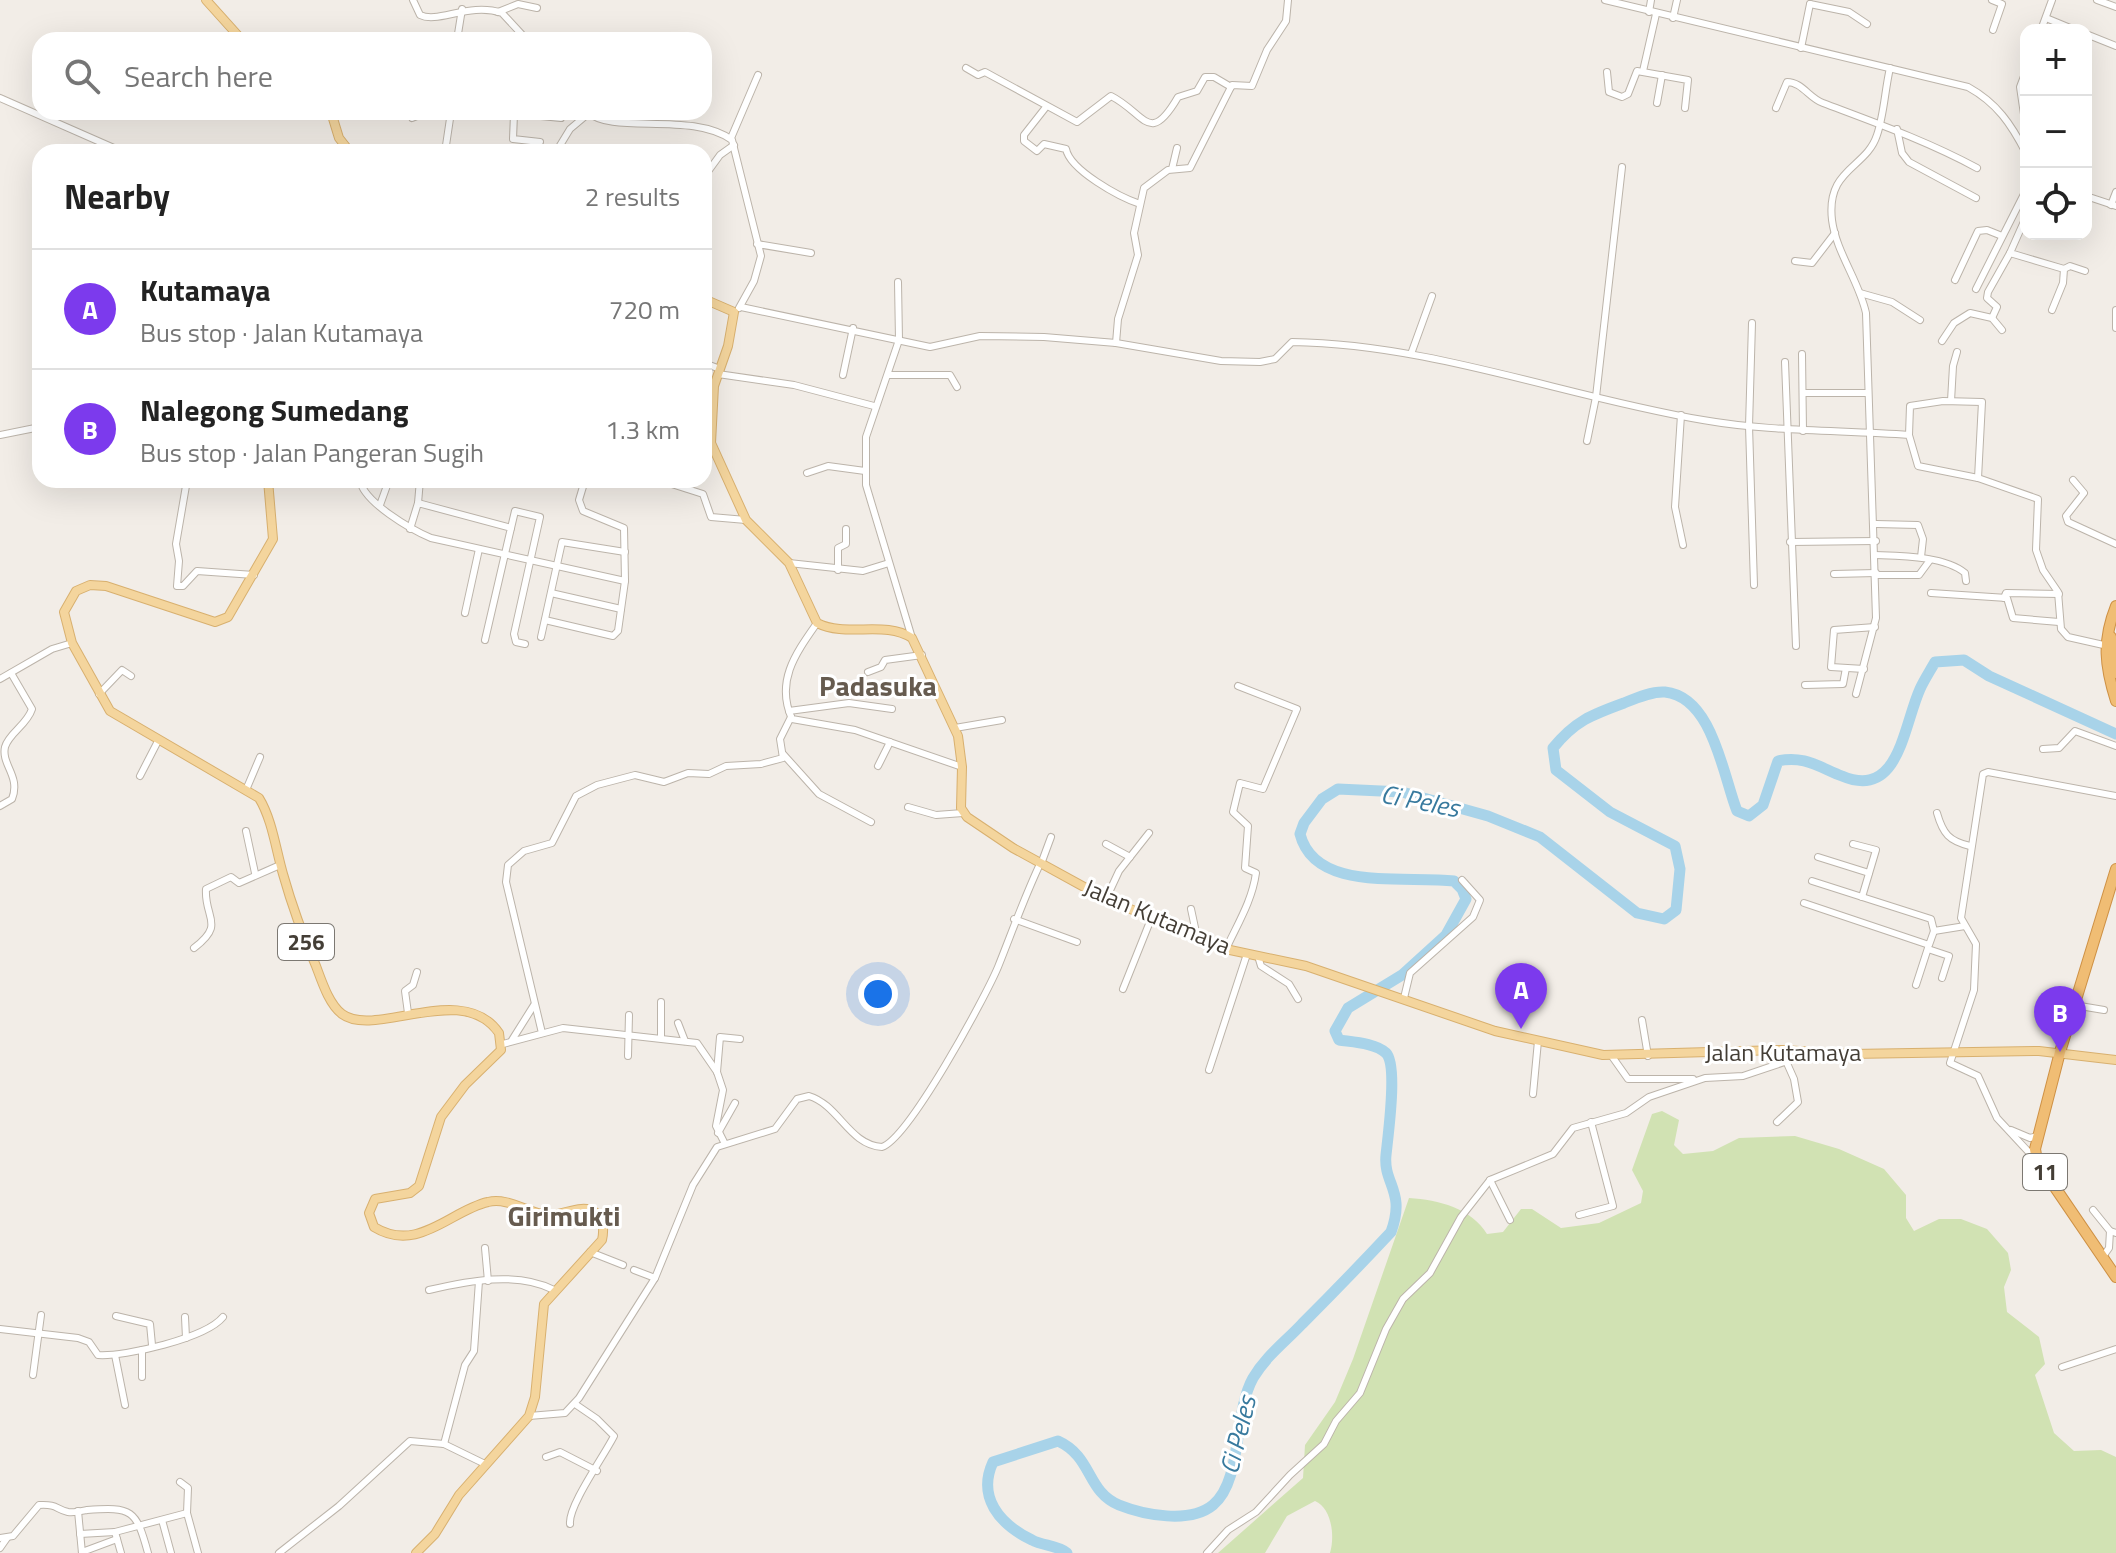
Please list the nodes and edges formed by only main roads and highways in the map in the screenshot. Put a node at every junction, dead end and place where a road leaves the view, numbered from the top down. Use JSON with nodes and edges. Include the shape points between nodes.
{"nodes":[{"id":1,"x":206,"y":0,"type":"edge"},
{"id":2,"x":235,"y":32,"type":"edge"},
{"id":3,"x":333,"y":120,"type":"edge"},
{"id":4,"x":344,"y":144,"type":"edge"},
{"id":5,"x":712,"y":302,"type":"edge"},
{"id":6,"x":712,"y":402,"type":"edge"},
{"id":7,"x":712,"y":445,"type":"edge"},
{"id":8,"x":269,"y":488,"type":"edge"},
{"id":9,"x":2116,"y":606,"type":"edge"},
{"id":10,"x":2116,"y":615,"type":"edge"},
{"id":11,"x":2108,"y":646,"type":"junction"},
{"id":12,"x":2116,"y":673,"type":"edge"},
{"id":13,"x":2116,"y":701,"type":"edge"},
{"id":14,"x":2116,"y":869,"type":"edge"},
{"id":15,"x":2060,"y":1052,"type":"junction"},
{"id":16,"x":2116,"y":1060,"type":"edge"},
{"id":17,"x":2116,"y":1277,"type":"edge"},
{"id":18,"x":416,"y":1553,"type":"edge"}],
"edges":[{"from":1,"to":2,"type":"main road"},
{"from":3,"to":4,"type":"main road"},
{"from":5,"to":6,"type":"main road","name":"Jalan Kutamaya","via":[[737,310]]},
{"from":7,"to":15,"type":"main road","name":"Jalan Kutamaya","via":[[746,520],[789,563],[817,623],[840,631],[901,632],[912,638],[955,728],[963,813],[1040,864],[1106,899],[1226,949],[1306,966],[1495,1031],[1611,1055]]},
{"from":8,"to":18,"type":"main road","number":"256","via":[[274,534],[228,617],[215,622],[90,585],[76,591],[64,612],[72,643],[113,714],[262,802],[299,924],[338,1011],[362,1021],[441,1010],[471,1015],[493,1025],[507,1042],[441,1117],[419,1186],[410,1193],[375,1199],[369,1220],[384,1233],[409,1234],[445,1225],[488,1202],[548,1215],[588,1209],[600,1217],[603,1233],[554,1290],[540,1315],[529,1416],[456,1498],[432,1538]]},
{"from":9,"to":11,"type":"highway"},
{"from":10,"to":11,"type":"highway"},
{"from":11,"to":12,"type":"highway"},
{"from":11,"to":13,"type":"highway","via":[[2106,667]]},
{"from":14,"to":15,"type":"highway","number":"11"},
{"from":15,"to":16,"type":"main road","name":"Jalan Kutamaya"},
{"from":15,"to":17,"type":"highway","number":"11","via":[[2037,1136],[2037,1161]]}]}
